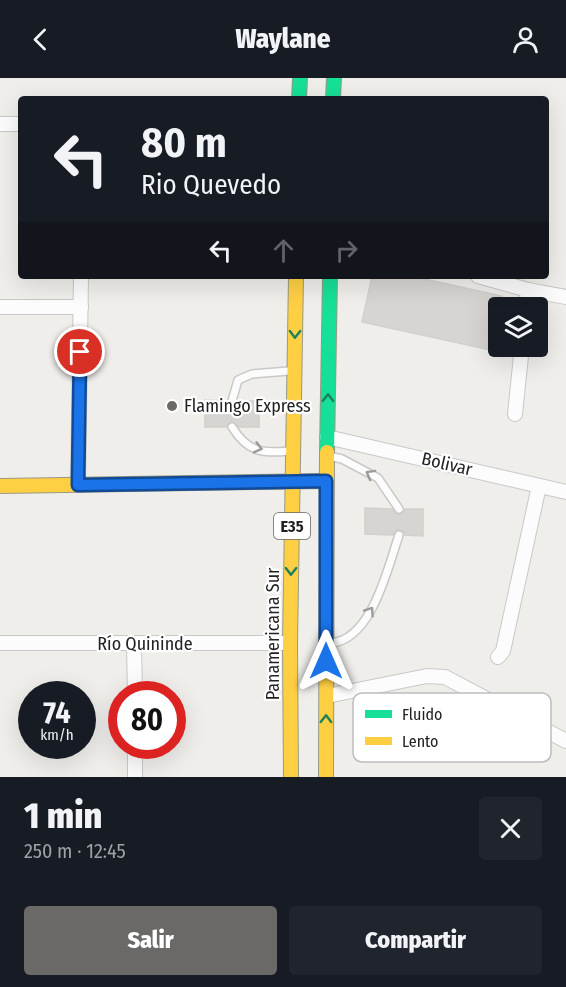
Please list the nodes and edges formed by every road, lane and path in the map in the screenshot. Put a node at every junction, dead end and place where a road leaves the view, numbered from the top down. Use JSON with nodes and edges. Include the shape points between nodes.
{"nodes":[{"id":1,"x":300,"y":78,"type":"edge"},
{"id":2,"x":334,"y":78,"type":"edge"},
{"id":3,"x":299,"y":96,"type":"edge"},
{"id":4,"x":333,"y":96,"type":"edge"},
{"id":5,"x":0,"y":124,"type":"edge"},
{"id":6,"x":18,"y":124,"type":"edge"},
{"id":7,"x":81,"y":279,"type":"edge"},
{"id":8,"x":296,"y":279,"type":"edge"},
{"id":9,"x":330,"y":279,"type":"edge"},
{"id":10,"x":489,"y":279,"type":"edge"},
{"id":11,"x":528,"y":290,"type":"junction"},
{"id":12,"x":527,"y":297,"type":"edge"},
{"id":13,"x":566,"y":297,"type":"edge"},
{"id":14,"x":0,"y":307,"type":"edge"},
{"id":15,"x":81,"y":307,"type":"junction"},
{"id":16,"x":521,"y":357,"type":"edge"},
{"id":17,"x":294,"y":370,"type":"junction"},
{"id":18,"x":232,"y":401,"type":"dead end"},
{"id":19,"x":515,"y":414,"type":"dead end"},
{"id":20,"x":232,"y":427,"type":"dead end"},
{"id":21,"x":327,"y":437,"type":"junction"},
{"id":22,"x":293,"y":450,"type":"junction"},
{"id":23,"x":327,"y":456,"type":"junction"},
{"id":24,"x":326,"y":481,"type":"junction"},
{"id":25,"x":292,"y":482,"type":"junction"},
{"id":26,"x":78,"y":485,"type":"junction"},
{"id":27,"x":0,"y":486,"type":"edge"},
{"id":28,"x":539,"y":486,"type":"junction"},
{"id":29,"x":566,"y":492,"type":"edge"},
{"id":30,"x":399,"y":509,"type":"dead end"},
{"id":31,"x":399,"y":535,"type":"dead end"},
{"id":32,"x":0,"y":643,"type":"edge"},
{"id":33,"x":290,"y":643,"type":"junction"},
{"id":34,"x":326,"y":643,"type":"junction"},
{"id":35,"x":134,"y":645,"type":"junction"},
{"id":36,"x":498,"y":657,"type":"dead end"},
{"id":37,"x":135,"y":681,"type":"edge"},
{"id":38,"x":476,"y":693,"type":"edge"},
{"id":39,"x":327,"y":696,"type":"junction"},
{"id":40,"x":551,"y":733,"type":"edge"},
{"id":41,"x":566,"y":741,"type":"edge"},
{"id":42,"x":135,"y":759,"type":"edge"},
{"id":43,"x":135,"y":777,"type":"edge"},
{"id":44,"x":291,"y":777,"type":"edge"},
{"id":45,"x":326,"y":777,"type":"edge"}],
"edges":[{"from":1,"to":3,"type":"main road"},
{"from":2,"to":4,"type":"main road"},
{"from":5,"to":6,"type":"street"},
{"from":7,"to":15,"type":"street"},
{"from":8,"to":17,"type":"main road","name":"Panamericana Sur","number":"E35","one_way":true},
{"from":21,"to":9,"type":"main road","number":"E35","one_way":true},
{"from":10,"to":11,"type":"street"},
{"from":11,"to":12,"type":"street"},
{"from":11,"to":13,"type":"street"},
{"from":14,"to":15,"type":"street"},
{"from":15,"to":26,"type":"street"},
{"from":16,"to":19,"type":"street"},
{"from":17,"to":18,"type":"lane","via":[[252,374],[238,381]]},
{"from":17,"to":22,"type":"main road","name":"Panamericana Sur","number":"E35"},
{"from":20,"to":22,"type":"lane","one_way":true,"via":[[242,443],[259,450]]},
{"from":21,"to":23,"type":"main road","number":"E35"},
{"from":21,"to":28,"type":"street","name":"Bolivar"},
{"from":22,"to":25,"type":"main road","name":"Panamericana Sur","number":"E35"},
{"from":23,"to":24,"type":"main road","number":"E35"},
{"from":30,"to":23,"type":"lane","one_way":true,"via":[[378,478],[342,459]]},
{"from":24,"to":25,"type":"main road"},
{"from":24,"to":34,"type":"main road","number":"E35"},
{"from":25,"to":26,"type":"main road"},
{"from":25,"to":33,"type":"main road","name":"Panamericana Sur","number":"E35","one_way":true},
{"from":26,"to":27,"type":"main road"},
{"from":28,"to":29,"type":"street","name":"Bolivar"},
{"from":28,"to":36,"type":"street","via":[[503,651]]},
{"from":34,"to":31,"type":"lane","one_way":true,"via":[[352,635],[375,606]]},
{"from":32,"to":35,"type":"street","name":"Río Quininde"},
{"from":33,"to":35,"type":"street","name":"Río Quininde"},
{"from":33,"to":44,"type":"main road","name":"Panamericana Sur","number":"E35"},
{"from":34,"to":39,"type":"main road","number":"E35"},
{"from":35,"to":37,"type":"street"},
{"from":38,"to":39,"type":"street","via":[[446,677],[427,676]]},
{"from":45,"to":39,"type":"main road","number":"E35","one_way":true},
{"from":40,"to":41,"type":"street"},
{"from":42,"to":43,"type":"street"}]}
